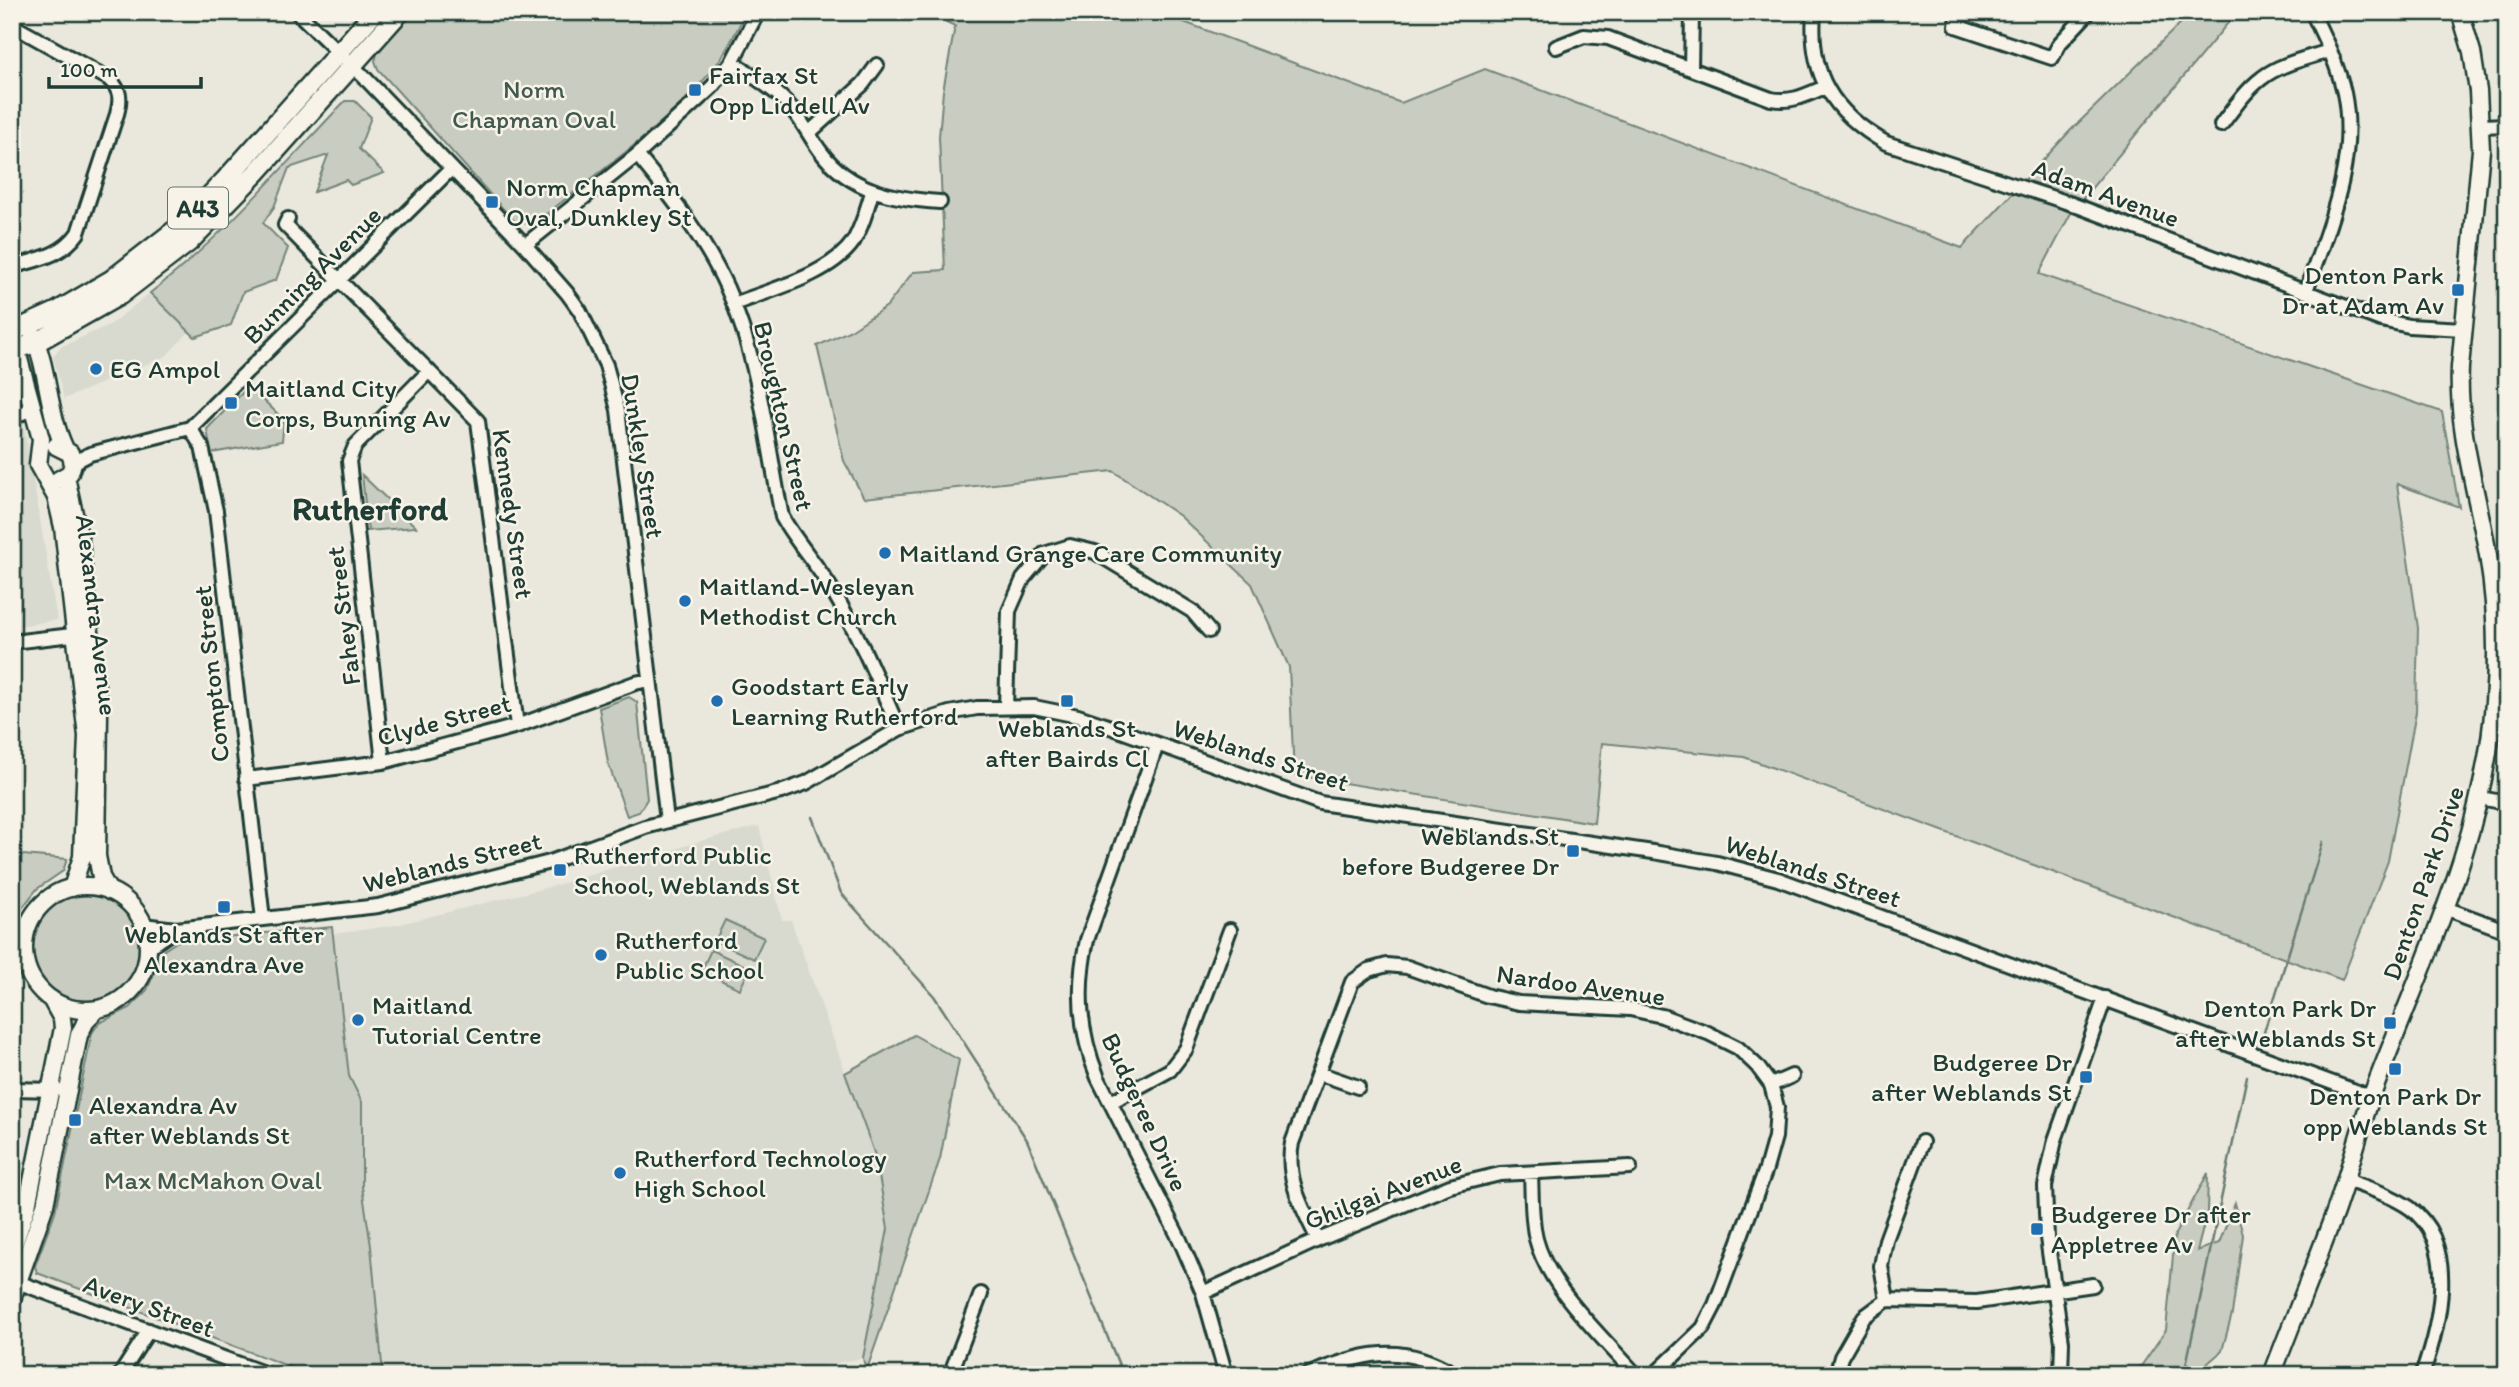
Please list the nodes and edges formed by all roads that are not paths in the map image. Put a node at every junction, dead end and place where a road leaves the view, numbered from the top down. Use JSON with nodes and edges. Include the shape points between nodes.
{"nodes":[{"id":1,"x":296,"y":12,"type":"edge"},
{"id":2,"x":375,"y":12,"type":"edge"},
{"id":3,"x":400,"y":12,"type":"edge"},
{"id":4,"x":758,"y":12,"type":"edge"},
{"id":5,"x":1814,"y":12,"type":"edge"},
{"id":6,"x":1958,"y":12,"type":"edge"},
{"id":7,"x":2089,"y":12,"type":"edge"},
{"id":8,"x":2312,"y":12,"type":"edge"},
{"id":9,"x":2460,"y":12,"type":"edge"},
{"id":10,"x":1692,"y":14,"type":"edge"},
{"id":11,"x":12,"y":25,"type":"edge"},
{"id":12,"x":1556,"y":47,"type":"dead end"},
{"id":13,"x":2329,"y":51,"type":"junction"},
{"id":14,"x":338,"y":54,"type":"junction"},
{"id":15,"x":732,"y":62,"type":"junction"},
{"id":16,"x":877,"y":65,"type":"dead end"},
{"id":17,"x":352,"y":67,"type":"junction"},
{"id":18,"x":1691,"y":69,"type":"junction"},
{"id":19,"x":1825,"y":87,"type":"junction"},
{"id":20,"x":2221,"y":125,"type":"dead end"},
{"id":21,"x":2507,"y":125,"type":"edge"},
{"id":22,"x":2481,"y":126,"type":"junction"},
{"id":23,"x":810,"y":132,"type":"junction"},
{"id":24,"x":637,"y":155,"type":"junction"},
{"id":25,"x":451,"y":169,"type":"junction"},
{"id":26,"x":872,"y":192,"type":"junction"},
{"id":27,"x":940,"y":202,"type":"dead end"},
{"id":28,"x":288,"y":219,"type":"dead end"},
{"id":29,"x":525,"y":245,"type":"junction"},
{"id":30,"x":12,"y":267,"type":"edge"},
{"id":31,"x":339,"y":280,"type":"junction"},
{"id":32,"x":2306,"y":291,"type":"junction"},
{"id":33,"x":734,"y":304,"type":"junction"},
{"id":34,"x":2464,"y":329,"type":"junction"},
{"id":35,"x":17,"y":338,"type":"edge"},
{"id":36,"x":37,"y":342,"type":"junction"},
{"id":37,"x":429,"y":371,"type":"junction"},
{"id":38,"x":33,"y":409,"type":"junction"},
{"id":39,"x":12,"y":417,"type":"edge"},
{"id":40,"x":190,"y":428,"type":"junction"},
{"id":41,"x":41,"y":453,"type":"junction"},
{"id":42,"x":68,"y":460,"type":"junction"},
{"id":43,"x":43,"y":476,"type":"junction"},
{"id":44,"x":1209,"y":631,"type":"dead end"},
{"id":45,"x":2501,"y":631,"type":"edge"},
{"id":46,"x":83,"y":633,"type":"junction"},
{"id":47,"x":12,"y":642,"type":"edge"},
{"id":48,"x":649,"y":680,"type":"junction"},
{"id":49,"x":1006,"y":707,"type":"junction"},
{"id":50,"x":517,"y":726,"type":"junction"},
{"id":51,"x":899,"y":729,"type":"junction"},
{"id":52,"x":1157,"y":745,"type":"junction"},
{"id":53,"x":383,"y":762,"type":"junction"},
{"id":54,"x":246,"y":779,"type":"junction"},
{"id":55,"x":2480,"y":798,"type":"junction"},
{"id":56,"x":2507,"y":803,"type":"edge"},
{"id":57,"x":667,"y":821,"type":"junction"},
{"id":58,"x":72,"y":888,"type":"junction"},
{"id":59,"x":109,"y":891,"type":"junction"},
{"id":60,"x":2445,"y":908,"type":"junction"},
{"id":61,"x":262,"y":919,"type":"junction"},
{"id":62,"x":143,"y":925,"type":"junction"},
{"id":63,"x":28,"y":928,"type":"junction"},
{"id":64,"x":176,"y":929,"type":"junction"},
{"id":65,"x":1230,"y":930,"type":"dead end"},
{"id":66,"x":2507,"y":931,"type":"edge"},
{"id":67,"x":12,"y":937,"type":"edge"},
{"id":68,"x":148,"y":948,"type":"junction"},
{"id":69,"x":19,"y":958,"type":"edge"},
{"id":70,"x":2105,"y":998,"type":"junction"},
{"id":71,"x":51,"y":999,"type":"junction"},
{"id":72,"x":97,"y":1009,"type":"junction"},
{"id":73,"x":1318,"y":1073,"type":"junction"},
{"id":74,"x":1792,"y":1076,"type":"dead end"},
{"id":75,"x":1771,"y":1085,"type":"junction"},
{"id":76,"x":1358,"y":1087,"type":"dead end"},
{"id":77,"x":12,"y":1089,"type":"edge"},
{"id":78,"x":51,"y":1089,"type":"junction"},
{"id":79,"x":68,"y":1090,"type":"junction"},
{"id":80,"x":2371,"y":1097,"type":"junction"},
{"id":81,"x":1111,"y":1102,"type":"junction"},
{"id":82,"x":1922,"y":1142,"type":"dead end"},
{"id":83,"x":1630,"y":1167,"type":"dead end"},
{"id":84,"x":1531,"y":1173,"type":"junction"},
{"id":85,"x":2346,"y":1180,"type":"junction"},
{"id":86,"x":1318,"y":1240,"type":"junction"},
{"id":87,"x":12,"y":1250,"type":"edge"},
{"id":88,"x":15,"y":1281,"type":"edge"},
{"id":89,"x":2093,"y":1285,"type":"dead end"},
{"id":90,"x":2055,"y":1291,"type":"junction"},
{"id":91,"x":1203,"y":1293,"type":"junction"},
{"id":92,"x":981,"y":1294,"type":"dead end"},
{"id":93,"x":12,"y":1299,"type":"edge"},
{"id":94,"x":1887,"y":1300,"type":"junction"},
{"id":95,"x":149,"y":1330,"type":"junction"},
{"id":96,"x":120,"y":1375,"type":"edge"},
{"id":97,"x":269,"y":1375,"type":"edge"},
{"id":98,"x":950,"y":1375,"type":"edge"},
{"id":99,"x":1226,"y":1375,"type":"edge"},
{"id":100,"x":1307,"y":1375,"type":"edge"},
{"id":101,"x":1456,"y":1375,"type":"edge"},
{"id":102,"x":1636,"y":1375,"type":"edge"},
{"id":103,"x":1654,"y":1375,"type":"edge"},
{"id":104,"x":1836,"y":1375,"type":"edge"},
{"id":105,"x":2061,"y":1375,"type":"edge"},
{"id":106,"x":2272,"y":1375,"type":"edge"},
{"id":107,"x":2422,"y":1375,"type":"edge"}],
"edges":[{"from":1,"to":14,"type":"street","name":"Dunkley Street"},
{"from":2,"to":14,"type":"highway","number":"A43"},
{"from":3,"to":17,"type":"highway","number":"A43"},
{"from":4,"to":15,"type":"street"},
{"from":5,"to":19,"type":"street","name":"Adam Avenue","via":[[1815,58]]},
{"from":6,"to":7,"type":"street","via":[[1956,26],[2052,58]]},
{"from":8,"to":13,"type":"street"},
{"from":9,"to":22,"type":"main road","name":"Denton Park Drive","via":[[2476,77]]},
{"from":10,"to":18,"type":"street"},
{"from":11,"to":30,"type":"street","via":[[109,79],[120,98],[78,233],[59,252]]},
{"from":12,"to":18,"type":"street","via":[[1584,36],[1608,38]]},
{"from":13,"to":20,"type":"street","via":[[2261,78]]},
{"from":13,"to":32,"type":"street","via":[[2344,92],[2344,173]]},
{"from":14,"to":17,"type":"street","name":"Dunkley Street"},
{"from":14,"to":35,"type":"highway","number":"A43","via":[[168,236],[89,295]]},
{"from":15,"to":23,"type":"street","via":[[777,93]]},
{"from":15,"to":24,"type":"street","via":[[712,87]]},
{"from":16,"to":23,"type":"street","via":[[863,84]]},
{"from":17,"to":25,"type":"street","name":"Dunkley Street"},
{"from":17,"to":36,"type":"highway","number":"A43","via":[[189,242],[120,295]]},
{"from":18,"to":19,"type":"street","via":[[1784,102]]},
{"from":19,"to":32,"type":"street","name":"Adam Avenue","via":[[1848,117],[1886,143],[2045,195]]},
{"from":21,"to":22,"type":"street"},
{"from":22,"to":34,"type":"main road","name":"Denton Park Drive"},
{"from":23,"to":26,"type":"street","via":[[836,167]]},
{"from":24,"to":29,"type":"street"},
{"from":24,"to":33,"type":"street","name":"Broughton Street","via":[[700,239]]},
{"from":25,"to":29,"type":"street","name":"Dunkley Street"},
{"from":25,"to":31,"type":"street","name":"Bunning Avenue"},
{"from":26,"to":27,"type":"street"},
{"from":26,"to":33,"type":"street","via":[[853,242],[841,257],[827,267]]},
{"from":28,"to":31,"type":"street","name":"Kennedy Street","via":[[285,225]]},
{"from":29,"to":48,"type":"street","name":"Dunkley Street","via":[[580,311],[606,365],[618,410]]},
{"from":31,"to":37,"type":"street","name":"Kennedy Street"},
{"from":31,"to":40,"type":"street","name":"Bunning Avenue"},
{"from":32,"to":34,"type":"street","name":"Adam Avenue","via":[[2390,322]]},
{"from":33,"to":51,"type":"street","name":"Broughton Street","via":[[753,365],[782,517],[856,632]]},
{"from":34,"to":45,"type":"main road","name":"Denton Park Drive","via":[[2462,431]]},
{"from":35,"to":36,"type":"highway","number":"A43"},
{"from":35,"to":38,"type":"main road"},
{"from":36,"to":42,"type":"main road","name":"Alexandra Avenue"},
{"from":37,"to":50,"type":"street","name":"Kennedy Street","via":[[478,421]]},
{"from":37,"to":53,"type":"street","name":"Fahey Street","via":[[355,446],[349,461]]},
{"from":38,"to":39,"type":"street"},
{"from":38,"to":41,"type":"main road"},
{"from":40,"to":42,"type":"street"},
{"from":40,"to":54,"type":"street","name":"Compton Street","via":[[202,447],[216,511]]},
{"from":41,"to":42,"type":"main road","via":[[55,446]]},
{"from":41,"to":43,"type":"main road","via":[[38,465]]},
{"from":42,"to":43,"type":"main road","via":[[55,481]]},
{"from":42,"to":46,"type":"main road","name":"Alexandra Avenue","via":[[80,541]]},
{"from":43,"to":46,"type":"main road","name":"Alexandra Avenue","via":[[57,497]]},
{"from":44,"to":49,"type":"street","via":[[1192,611],[1095,552],[1070,546],[1044,554],[1023,579],[1009,611]]},
{"from":45,"to":55,"type":"main road","name":"Denton Park Drive"},
{"from":46,"to":47,"type":"street"},
{"from":46,"to":58,"type":"main road","name":"Alexandra Avenue","via":[[87,736],[82,857]]},
{"from":46,"to":59,"type":"main road","name":"Alexandra Avenue","via":[[99,714],[98,863]]},
{"from":48,"to":50,"type":"street","name":"Clyde Street"},
{"from":48,"to":57,"type":"street","name":"Dunkley Street"},
{"from":49,"to":51,"type":"street","name":"Weblands Street","via":[[949,713]]},
{"from":49,"to":52,"type":"street","name":"Weblands Street","via":[[1078,716]]},
{"from":50,"to":53,"type":"street","name":"Clyde Street"},
{"from":51,"to":57,"type":"street","name":"Weblands Street","via":[[806,783]]},
{"from":52,"to":70,"type":"street","name":"Weblands Street","via":[[1331,806],[1747,870]]},
{"from":52,"to":81,"type":"street","name":"Budgeree Drive","via":[[1081,967],[1084,1035]]},
{"from":53,"to":54,"type":"street","name":"Clyde Street"},
{"from":54,"to":61,"type":"street","name":"Compton Street"},
{"from":55,"to":56,"type":"street"},
{"from":55,"to":60,"type":"main road","name":"Denton Park Drive"},
{"from":57,"to":61,"type":"street","name":"Weblands Street","via":[[561,859],[408,899]]},
{"from":58,"to":59,"type":"main road"},
{"from":58,"to":63,"type":"main road","via":[[40,907]]},
{"from":59,"to":62,"type":"main road","via":[[129,904]]},
{"from":60,"to":66,"type":"street"},
{"from":60,"to":80,"type":"main road","name":"Denton Park Drive"},
{"from":61,"to":64,"type":"street","name":"Weblands Street"},
{"from":62,"to":64,"type":"street","name":"Weblands Street"},
{"from":62,"to":68,"type":"main road"},
{"from":63,"to":67,"type":"street"},
{"from":63,"to":69,"type":"main road"},
{"from":64,"to":68,"type":"street","name":"Weblands Street"},
{"from":65,"to":81,"type":"street","via":[[1186,1049],[1170,1070]]},
{"from":68,"to":72,"type":"main road","via":[[144,970],[132,989]]},
{"from":69,"to":71,"type":"main road"},
{"from":70,"to":80,"type":"street","name":"Weblands Street"},
{"from":70,"to":90,"type":"street","via":[[2049,1160],[2045,1211]]},
{"from":71,"to":72,"type":"main road","via":[[71,1009]]},
{"from":71,"to":78,"type":"main road","via":[[62,1028]]},
{"from":72,"to":79,"type":"main road","via":[[82,1027]]},
{"from":73,"to":75,"type":"street","name":"Nardoo Avenue","via":[[1352,982],[1387,965],[1407,967],[1519,1003],[1630,1009],[1662,1016],[1738,1048]]},
{"from":73,"to":76,"type":"street"},
{"from":73,"to":86,"type":"street","name":"Nardoo Avenue","via":[[1288,1161],[1291,1181]]},
{"from":74,"to":75,"type":"street"},
{"from":75,"to":103,"type":"street","via":[[1777,1107],[1775,1137],[1715,1305],[1703,1328]]},
{"from":77,"to":78,"type":"street"},
{"from":78,"to":79,"type":"street"},
{"from":78,"to":87,"type":"main road","via":[[27,1206]]},
{"from":79,"to":88,"type":"main road","via":[[45,1205]]},
{"from":80,"to":85,"type":"main road","name":"Denton Park Drive"},
{"from":81,"to":91,"type":"street","name":"Budgeree Drive"},
{"from":82,"to":94,"type":"street","via":[[1881,1266]]},
{"from":83,"to":84,"type":"street","name":"Ghilgai Avenue"},
{"from":84,"to":86,"type":"street","name":"Ghilgai Avenue","via":[[1500,1174],[1450,1186]]},
{"from":84,"to":102,"type":"street","via":[[1535,1236],[1543,1260],[1554,1281]]},
{"from":85,"to":106,"type":"main road","name":"Denton Park Drive"},
{"from":85,"to":107,"type":"street","via":[[2412,1210],[2427,1226],[2437,1248],[2441,1303]]},
{"from":86,"to":91,"type":"street","name":"Ghilgai Avenue"},
{"from":88,"to":93,"type":"main road"},
{"from":88,"to":95,"type":"street","name":"Avery Street"},
{"from":89,"to":90,"type":"street"},
{"from":90,"to":94,"type":"street","via":[[1977,1302]]},
{"from":90,"to":105,"type":"street"},
{"from":91,"to":99,"type":"street","name":"Budgeree Drive"},
{"from":92,"to":98,"type":"street"},
{"from":94,"to":104,"type":"street","via":[[1864,1317]]},
{"from":95,"to":96,"type":"street"},
{"from":95,"to":97,"type":"street","name":"Avery Street"},
{"from":100,"to":101,"type":"street","via":[[1352,1357],[1396,1353],[1437,1363]]}]}
